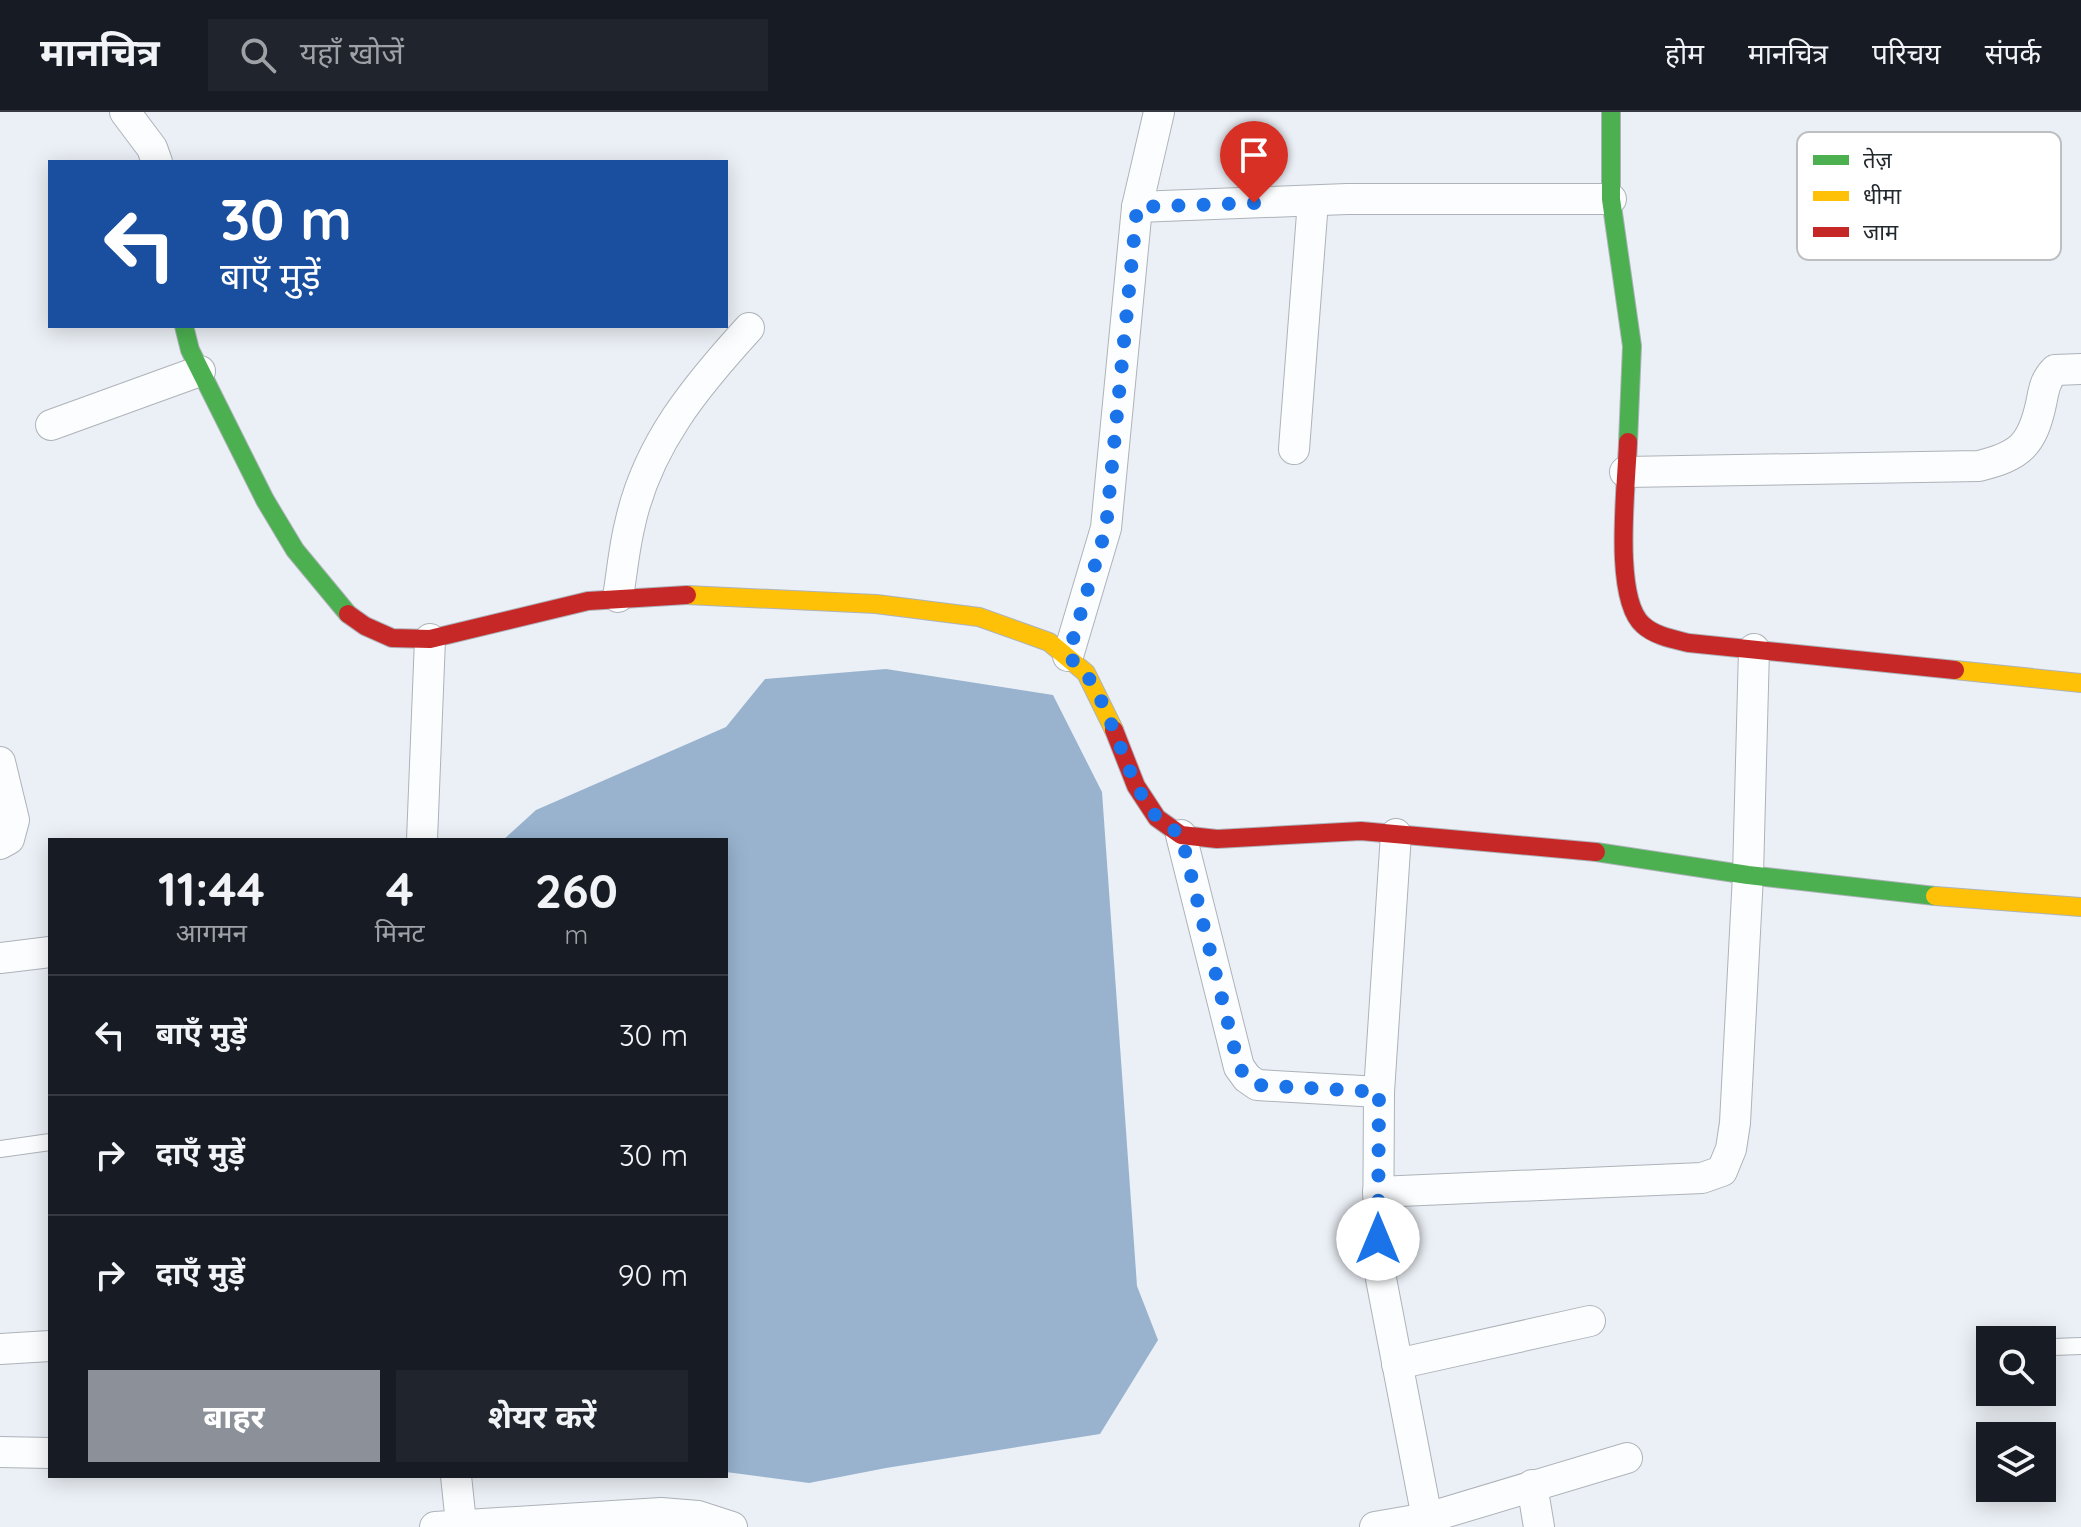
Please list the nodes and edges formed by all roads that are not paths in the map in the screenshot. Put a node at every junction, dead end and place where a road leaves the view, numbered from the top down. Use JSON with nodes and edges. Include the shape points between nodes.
{"nodes":[{"id":1,"x":125,"y":112,"type":"edge"},
{"id":2,"x":1159,"y":112,"type":"edge"},
{"id":3,"x":1611,"y":112,"type":"edge"},
{"id":4,"x":156,"y":160,"type":"edge"},
{"id":5,"x":1611,"y":199,"type":"junction"},
{"id":6,"x":1313,"y":201,"type":"junction"},
{"id":7,"x":1137,"y":207,"type":"junction"},
{"id":8,"x":184,"y":328,"type":"edge"},
{"id":9,"x":749,"y":328,"type":"dead end"},
{"id":10,"x":2081,"y":369,"type":"edge"},
{"id":11,"x":200,"y":371,"type":"junction"},
{"id":12,"x":51,"y":425,"type":"dead end"},
{"id":13,"x":1294,"y":449,"type":"dead end"},
{"id":14,"x":1625,"y":472,"type":"junction"},
{"id":15,"x":618,"y":597,"type":"junction"},
{"id":16,"x":430,"y":639,"type":"junction"},
{"id":17,"x":1754,"y":649,"type":"junction"},
{"id":18,"x":1068,"y":656,"type":"junction"},
{"id":19,"x":2081,"y":683,"type":"edge"},
{"id":20,"x":0,"y":762,"type":"edge"},
{"id":21,"x":1396,"y":834,"type":"junction"},
{"id":22,"x":1181,"y":835,"type":"junction"},
{"id":23,"x":422,"y":838,"type":"edge"},
{"id":24,"x":0,"y":844,"type":"edge"},
{"id":25,"x":1748,"y":875,"type":"junction"},
{"id":26,"x":2081,"y":907,"type":"edge"},
{"id":27,"x":48,"y":952,"type":"edge"},
{"id":28,"x":0,"y":958,"type":"edge"},
{"id":29,"x":1379,"y":1092,"type":"junction"},
{"id":30,"x":48,"y":1142,"type":"edge"},
{"id":31,"x":0,"y":1149,"type":"edge"},
{"id":32,"x":1378,"y":1192,"type":"junction"},
{"id":33,"x":1590,"y":1321,"type":"dead end"},
{"id":34,"x":48,"y":1346,"type":"edge"},
{"id":35,"x":2081,"y":1346,"type":"edge"},
{"id":36,"x":2056,"y":1347,"type":"edge"},
{"id":37,"x":0,"y":1349,"type":"edge"},
{"id":38,"x":1397,"y":1364,"type":"junction"},
{"id":39,"x":0,"y":1452,"type":"edge"},
{"id":40,"x":48,"y":1453,"type":"edge"},
{"id":41,"x":1627,"y":1458,"type":"dead end"},
{"id":42,"x":456,"y":1478,"type":"edge"},
{"id":43,"x":1532,"y":1485,"type":"junction"},
{"id":44,"x":1427,"y":1518,"type":"junction"},
{"id":45,"x":448,"y":1525,"type":"edge"},
{"id":46,"x":732,"y":1527,"type":"edge"},
{"id":47,"x":1375,"y":1527,"type":"edge"},
{"id":48,"x":1539,"y":1527,"type":"edge"}],
"edges":[{"from":1,"to":4,"type":"street"},
{"from":2,"to":7,"type":"street"},
{"from":3,"to":5,"type":"street"},
{"from":5,"to":6,"type":"street"},
{"from":5,"to":14,"type":"street","via":[[1632,346]]},
{"from":6,"to":7,"type":"street"},
{"from":6,"to":13,"type":"street"},
{"from":7,"to":18,"type":"street","via":[[1106,528]]},
{"from":8,"to":11,"type":"street"},
{"from":9,"to":15,"type":"street","via":[[673,419],[646,472],[630,524]]},
{"from":10,"to":14,"type":"street","via":[[2055,370],[2046,379],[2036,425],[2023,449],[1979,466]]},
{"from":11,"to":12,"type":"street"},
{"from":11,"to":16,"type":"street","via":[[295,550],[344,611],[392,638]]},
{"from":14,"to":17,"type":"street","via":[[1624,592],[1634,615],[1666,638]]},
{"from":15,"to":16,"type":"street"},
{"from":15,"to":18,"type":"street","via":[[796,599],[979,617],[1049,642]]},
{"from":16,"to":23,"type":"street"},
{"from":17,"to":19,"type":"street"},
{"from":17,"to":25,"type":"street"},
{"from":18,"to":22,"type":"street","via":[[1086,673],[1104,706],[1136,786],[1157,818]]},
{"from":20,"to":24,"type":"street","via":[[14,820],[9,839]]},
{"from":21,"to":22,"type":"street","via":[[1217,839]]},
{"from":21,"to":25,"type":"street","via":[[1616,854]]},
{"from":21,"to":29,"type":"street"},
{"from":22,"to":29,"type":"street","via":[[1239,1067],[1247,1078],[1257,1085]]},
{"from":25,"to":26,"type":"street"},
{"from":25,"to":32,"type":"street","via":[[1735,1123],[1722,1171],[1702,1178]]},
{"from":27,"to":28,"type":"street"},
{"from":29,"to":32,"type":"street"},
{"from":30,"to":31,"type":"lane"},
{"from":32,"to":38,"type":"street","via":[[1378,1263]]},
{"from":33,"to":38,"type":"street"},
{"from":34,"to":37,"type":"street"},
{"from":35,"to":36,"type":"lane"},
{"from":38,"to":44,"type":"street"},
{"from":39,"to":40,"type":"street"},
{"from":41,"to":43,"type":"street"},
{"from":42,"to":45,"type":"street"},
{"from":43,"to":44,"type":"street"},
{"from":43,"to":48,"type":"street"},
{"from":44,"to":47,"type":"street"},
{"from":45,"to":46,"type":"street","via":[[661,1513],[698,1516]]}]}
